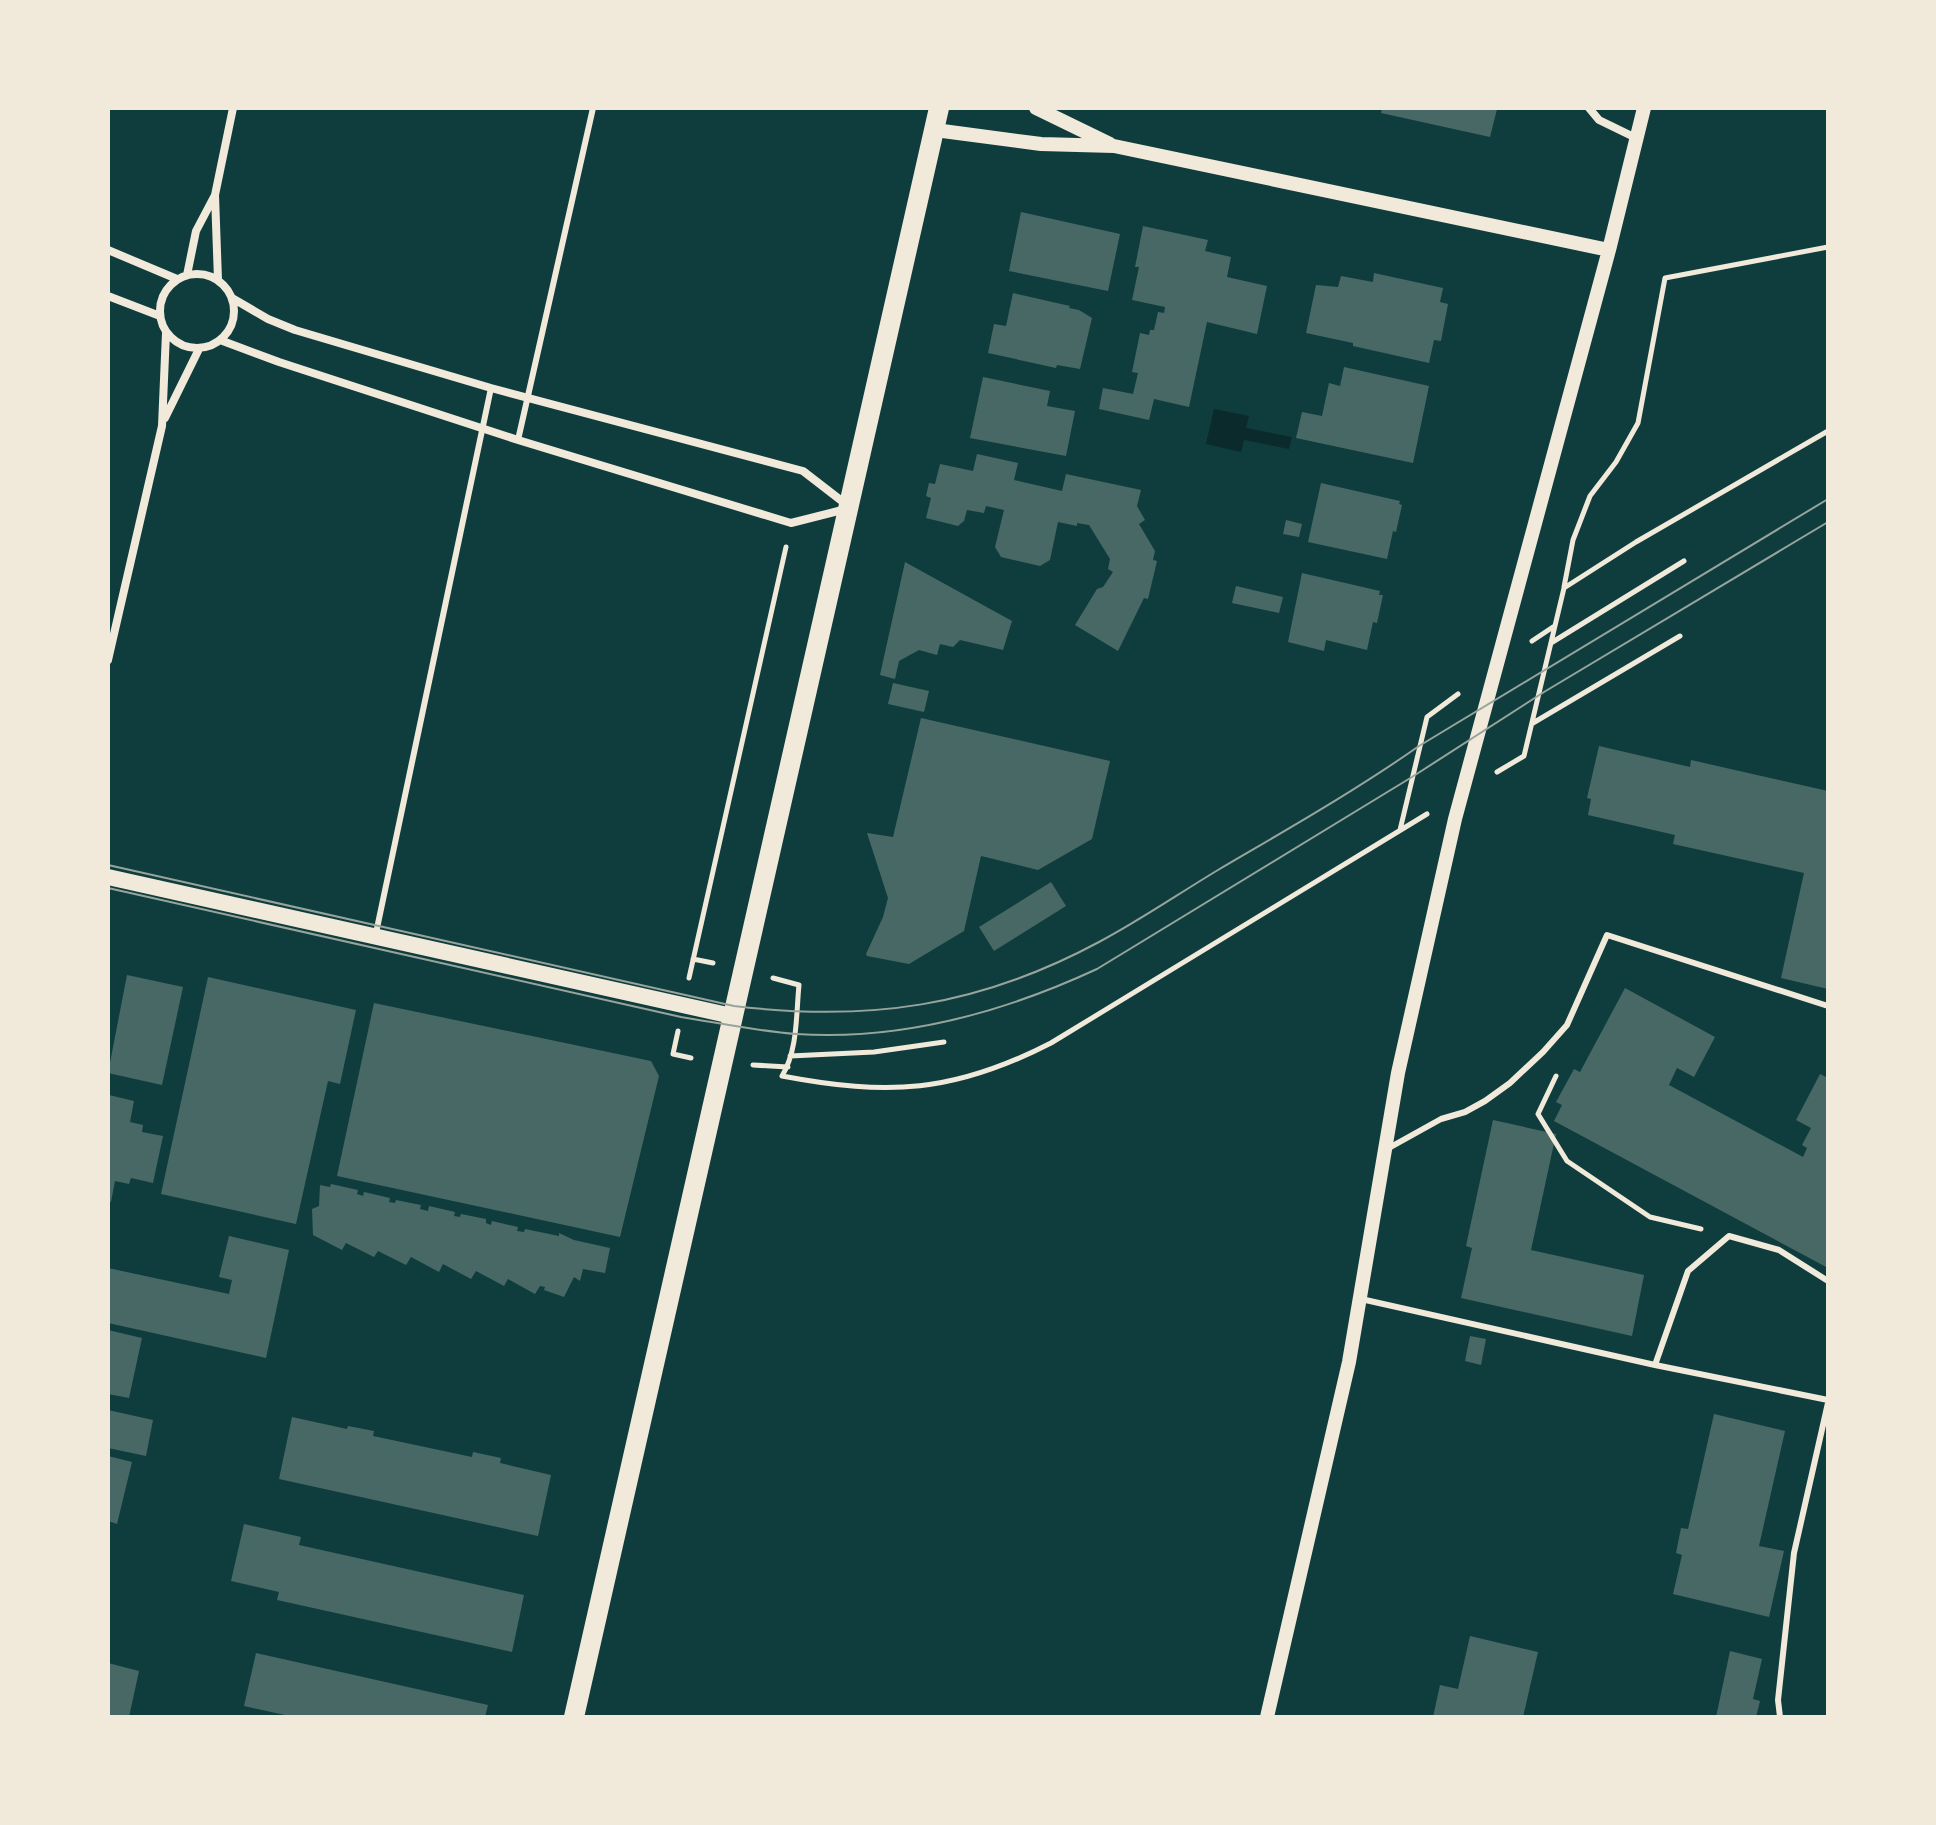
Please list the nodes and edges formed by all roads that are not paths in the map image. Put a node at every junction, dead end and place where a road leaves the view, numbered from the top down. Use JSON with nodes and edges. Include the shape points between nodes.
{"nodes":[{"id":1,"x":233,"y":108,"type":"edge"},
{"id":2,"x":593,"y":108,"type":"edge"},
{"id":3,"x":939,"y":108,"type":"edge"},
{"id":4,"x":1036,"y":108,"type":"edge"},
{"id":5,"x":1589,"y":108,"type":"edge"},
{"id":6,"x":1644,"y":108,"type":"edge"},
{"id":7,"x":935,"y":130,"type":"junction"},
{"id":8,"x":1636,"y":138,"type":"junction"},
{"id":9,"x":1114,"y":146,"type":"junction"},
{"id":10,"x":215,"y":195,"type":"junction"},
{"id":11,"x":108,"y":250,"type":"edge"},
{"id":12,"x":1609,"y":250,"type":"junction"},
{"id":13,"x":187,"y":275,"type":"junction"},
{"id":14,"x":177,"y":279,"type":"junction"},
{"id":15,"x":218,"y":280,"type":"junction"},
{"id":16,"x":108,"y":296,"type":"edge"},
{"id":17,"x":232,"y":298,"type":"junction"},
{"id":18,"x":160,"y":316,"type":"junction"},
{"id":19,"x":166,"y":333,"type":"junction"},
{"id":20,"x":220,"y":340,"type":"junction"},
{"id":21,"x":199,"y":349,"type":"junction"},
{"id":22,"x":491,"y":388,"type":"junction"},
{"id":23,"x":527,"y":397,"type":"junction"},
{"id":24,"x":162,"y":426,"type":"junction"},
{"id":25,"x":482,"y":427,"type":"junction"},
{"id":26,"x":518,"y":440,"type":"junction"},
{"id":27,"x":850,"y":508,"type":"junction"},
{"id":28,"x":108,"y":660,"type":"edge"},
{"id":29,"x":108,"y":877,"type":"edge"},
{"id":30,"x":375,"y":937,"type":"junction"},
{"id":31,"x":1828,"y":1006,"type":"edge"},
{"id":32,"x":732,"y":1016,"type":"junction"},
{"id":33,"x":1385,"y":1150,"type":"junction"},
{"id":34,"x":1828,"y":1281,"type":"edge"},
{"id":35,"x":1361,"y":1299,"type":"junction"},
{"id":36,"x":1655,"y":1365,"type":"junction"},
{"id":37,"x":1828,"y":1401,"type":"edge"},
{"id":38,"x":574,"y":1717,"type":"edge"},
{"id":39,"x":1267,"y":1717,"type":"edge"},
{"id":40,"x":1780,"y":1717,"type":"edge"}],
"edges":[{"from":1,"to":10,"type":"street"},
{"from":2,"to":23,"type":"lane"},
{"from":3,"to":7,"type":"main road"},
{"from":4,"to":9,"type":"street"},
{"from":5,"to":8,"type":"street","via":[[1599,120]]},
{"from":6,"to":8,"type":"street"},
{"from":7,"to":9,"type":"street","via":[[1041,144]]},
{"from":7,"to":27,"type":"main road"},
{"from":8,"to":12,"type":"street"},
{"from":9,"to":12,"type":"street"},
{"from":10,"to":13,"type":"street","via":[[196,231]]},
{"from":10,"to":15,"type":"street"},
{"from":11,"to":14,"type":"street"},
{"from":12,"to":33,"type":"street","via":[[1458,806]]},
{"from":13,"to":14,"type":"street"},
{"from":13,"to":15,"type":"street"},
{"from":14,"to":18,"type":"street","via":[[163,295]]},
{"from":15,"to":17,"type":"street"},
{"from":16,"to":18,"type":"street"},
{"from":17,"to":20,"type":"street","via":[[233,321]]},
{"from":17,"to":22,"type":"street","via":[[295,330]]},
{"from":18,"to":19,"type":"street"},
{"from":19,"to":21,"type":"street","via":[[175,342]]},
{"from":19,"to":24,"type":"street"},
{"from":20,"to":21,"type":"street"},
{"from":20,"to":25,"type":"street"},
{"from":21,"to":24,"type":"street"},
{"from":22,"to":23,"type":"street"},
{"from":22,"to":25,"type":"lane"},
{"from":23,"to":26,"type":"lane"},
{"from":23,"to":27,"type":"street","via":[[803,471]]},
{"from":24,"to":28,"type":"street"},
{"from":25,"to":26,"type":"street"},
{"from":25,"to":30,"type":"lane"},
{"from":26,"to":27,"type":"street","via":[[791,523]]},
{"from":27,"to":32,"type":"main road"},
{"from":29,"to":30,"type":"main road"},
{"from":30,"to":32,"type":"main road"},
{"from":31,"to":33,"type":"lane","via":[[1607,935],[1567,1025],[1543,1052],[1485,1101]]},
{"from":32,"to":38,"type":"main road"},
{"from":33,"to":35,"type":"street"},
{"from":34,"to":36,"type":"lane","via":[[1779,1250],[1729,1236],[1688,1271]]},
{"from":35,"to":36,"type":"lane"},
{"from":35,"to":39,"type":"street"},
{"from":36,"to":37,"type":"lane"},
{"from":37,"to":40,"type":"lane","via":[[1794,1553]]}]}
